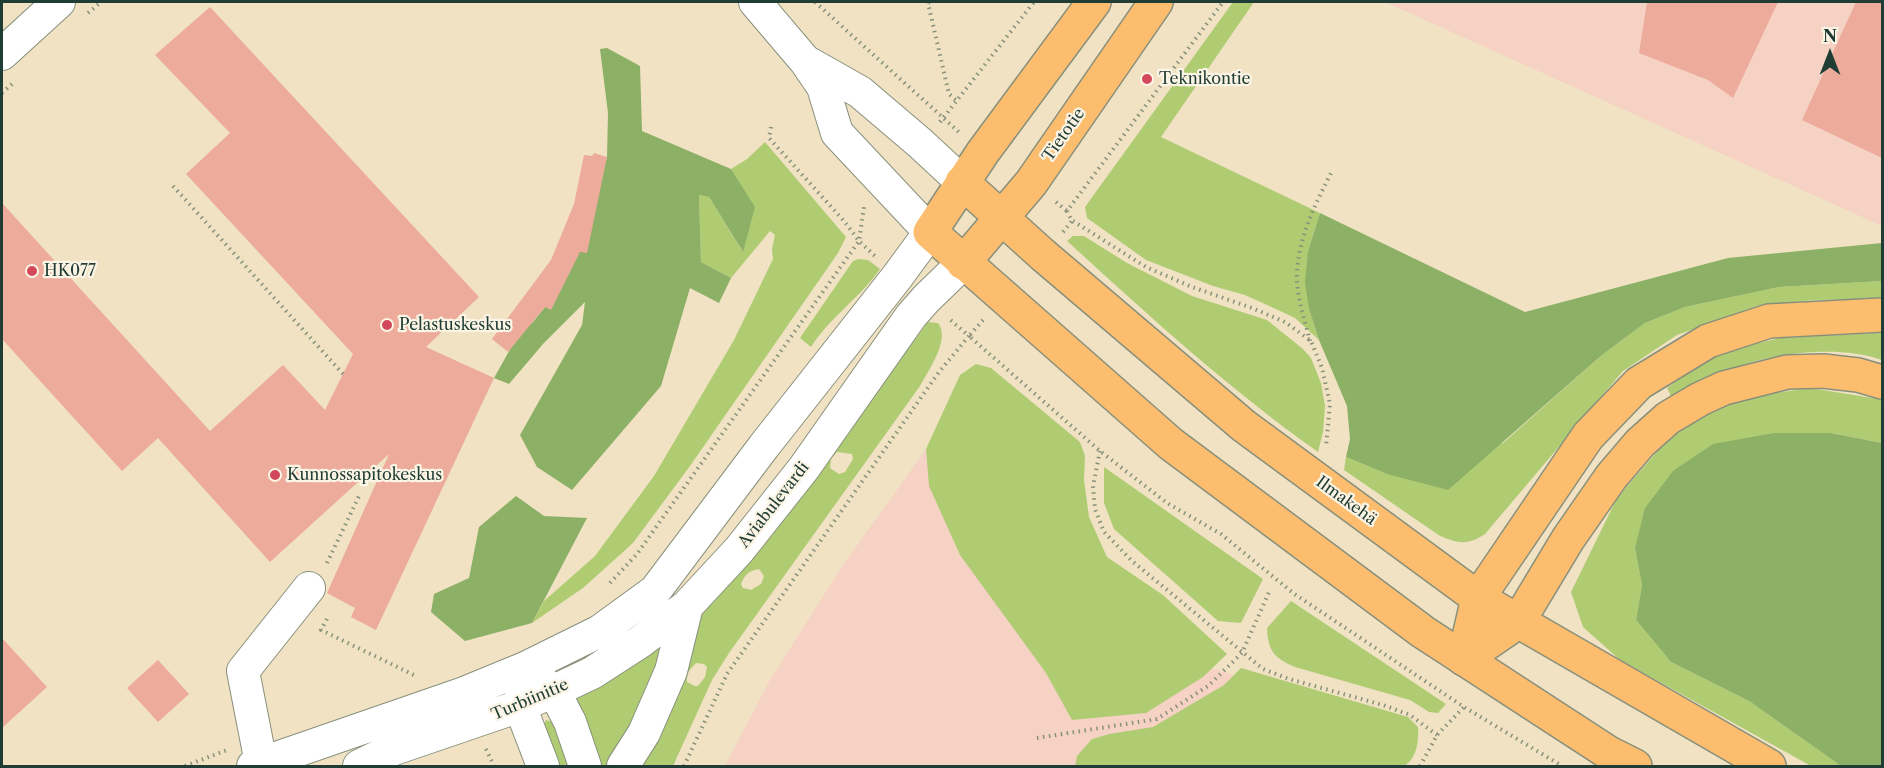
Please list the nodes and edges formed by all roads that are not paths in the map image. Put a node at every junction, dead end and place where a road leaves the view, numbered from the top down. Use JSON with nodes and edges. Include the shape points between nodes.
{"nodes":[{"id":1,"x":58,"y":2,"type":"edge"},
{"id":2,"x":755,"y":2,"type":"edge"},
{"id":3,"x":1094,"y":2,"type":"edge"},
{"id":4,"x":1156,"y":2,"type":"edge"},
{"id":5,"x":2,"y":54,"type":"edge"},
{"id":6,"x":806,"y":62,"type":"junction"},
{"id":7,"x":962,"y":182,"type":"junction"},
{"id":8,"x":1001,"y":218,"type":"junction"},
{"id":9,"x":930,"y":232,"type":"junction"},
{"id":10,"x":963,"y":263,"type":"junction"},
{"id":11,"x":1882,"y":315,"type":"edge"},
{"id":12,"x":1882,"y":382,"type":"edge"},
{"id":13,"x":305,"y":594,"type":"road end"},
{"id":14,"x":1478,"y":598,"type":"junction"},
{"id":15,"x":687,"y":606,"type":"junction"},
{"id":16,"x":1518,"y":622,"type":"junction"},
{"id":17,"x":1464,"y":659,"type":"junction"},
{"id":18,"x":525,"y":668,"type":"junction"},
{"id":19,"x":554,"y":691,"type":"junction"},
{"id":20,"x":520,"y":706,"type":"junction"},
{"id":21,"x":257,"y":765,"type":"edge"},
{"id":22,"x":358,"y":766,"type":"edge"},
{"id":23,"x":543,"y":766,"type":"edge"},
{"id":24,"x":585,"y":766,"type":"edge"},
{"id":25,"x":623,"y":766,"type":"edge"},
{"id":26,"x":1635,"y":766,"type":"edge"},
{"id":27,"x":1769,"y":766,"type":"edge"}],
"edges":[{"from":1,"to":5,"type":"street"},
{"from":2,"to":6,"type":"street"},
{"from":3,"to":7,"type":"main road"},
{"from":4,"to":8,"type":"main road","name":"Tietotie","via":[[1031,183]]},
{"from":6,"to":7,"type":"street","via":[[860,92]]},
{"from":6,"to":9,"type":"street","via":[[823,87],[837,133]]},
{"from":7,"to":8,"type":"main road","name":"Ilmakehä"},
{"from":7,"to":9,"type":"main road"},
{"from":8,"to":10,"type":"main road","name":"Tietotie"},
{"from":8,"to":14,"type":"main road","name":"Ilmakehä","via":[[1244,426]]},
{"from":9,"to":10,"type":"main road"},
{"from":9,"to":18,"type":"street","via":[[655,591],[600,631]]},
{"from":10,"to":15,"type":"street","name":"Aviabulevardi","via":[[926,299],[804,468],[739,550]]},
{"from":10,"to":17,"type":"main road","via":[[1171,444]]},
{"from":11,"to":14,"type":"main road","via":[[1769,321],[1708,341],[1639,383],[1588,436]]},
{"from":12,"to":16,"type":"main road","via":[[1823,371],[1787,372],[1724,388],[1668,418],[1611,477]]},
{"from":13,"to":21,"type":"street","via":[[243,671]]},
{"from":14,"to":16,"type":"main road","name":"Ilmakehä"},
{"from":14,"to":17,"type":"main road"},
{"from":15,"to":19,"type":"street","name":"Turbiinitie","via":[[592,673]]},
{"from":15,"to":25,"type":"street","name":"Aviabulevardi","via":[[671,671],[644,734]]},
{"from":16,"to":17,"type":"main road"},
{"from":16,"to":27,"type":"main road","name":"Ilmakehä"},
{"from":17,"to":26,"type":"main road"},
{"from":18,"to":19,"type":"street"},
{"from":18,"to":20,"type":"street"},
{"from":18,"to":21,"type":"street","name":"Turbiinitie"},
{"from":19,"to":20,"type":"street","name":"Turbiinitie"},
{"from":19,"to":24,"type":"street"},
{"from":20,"to":22,"type":"street","name":"Turbiinitie","via":[[394,749]]},
{"from":20,"to":23,"type":"street"}]}
